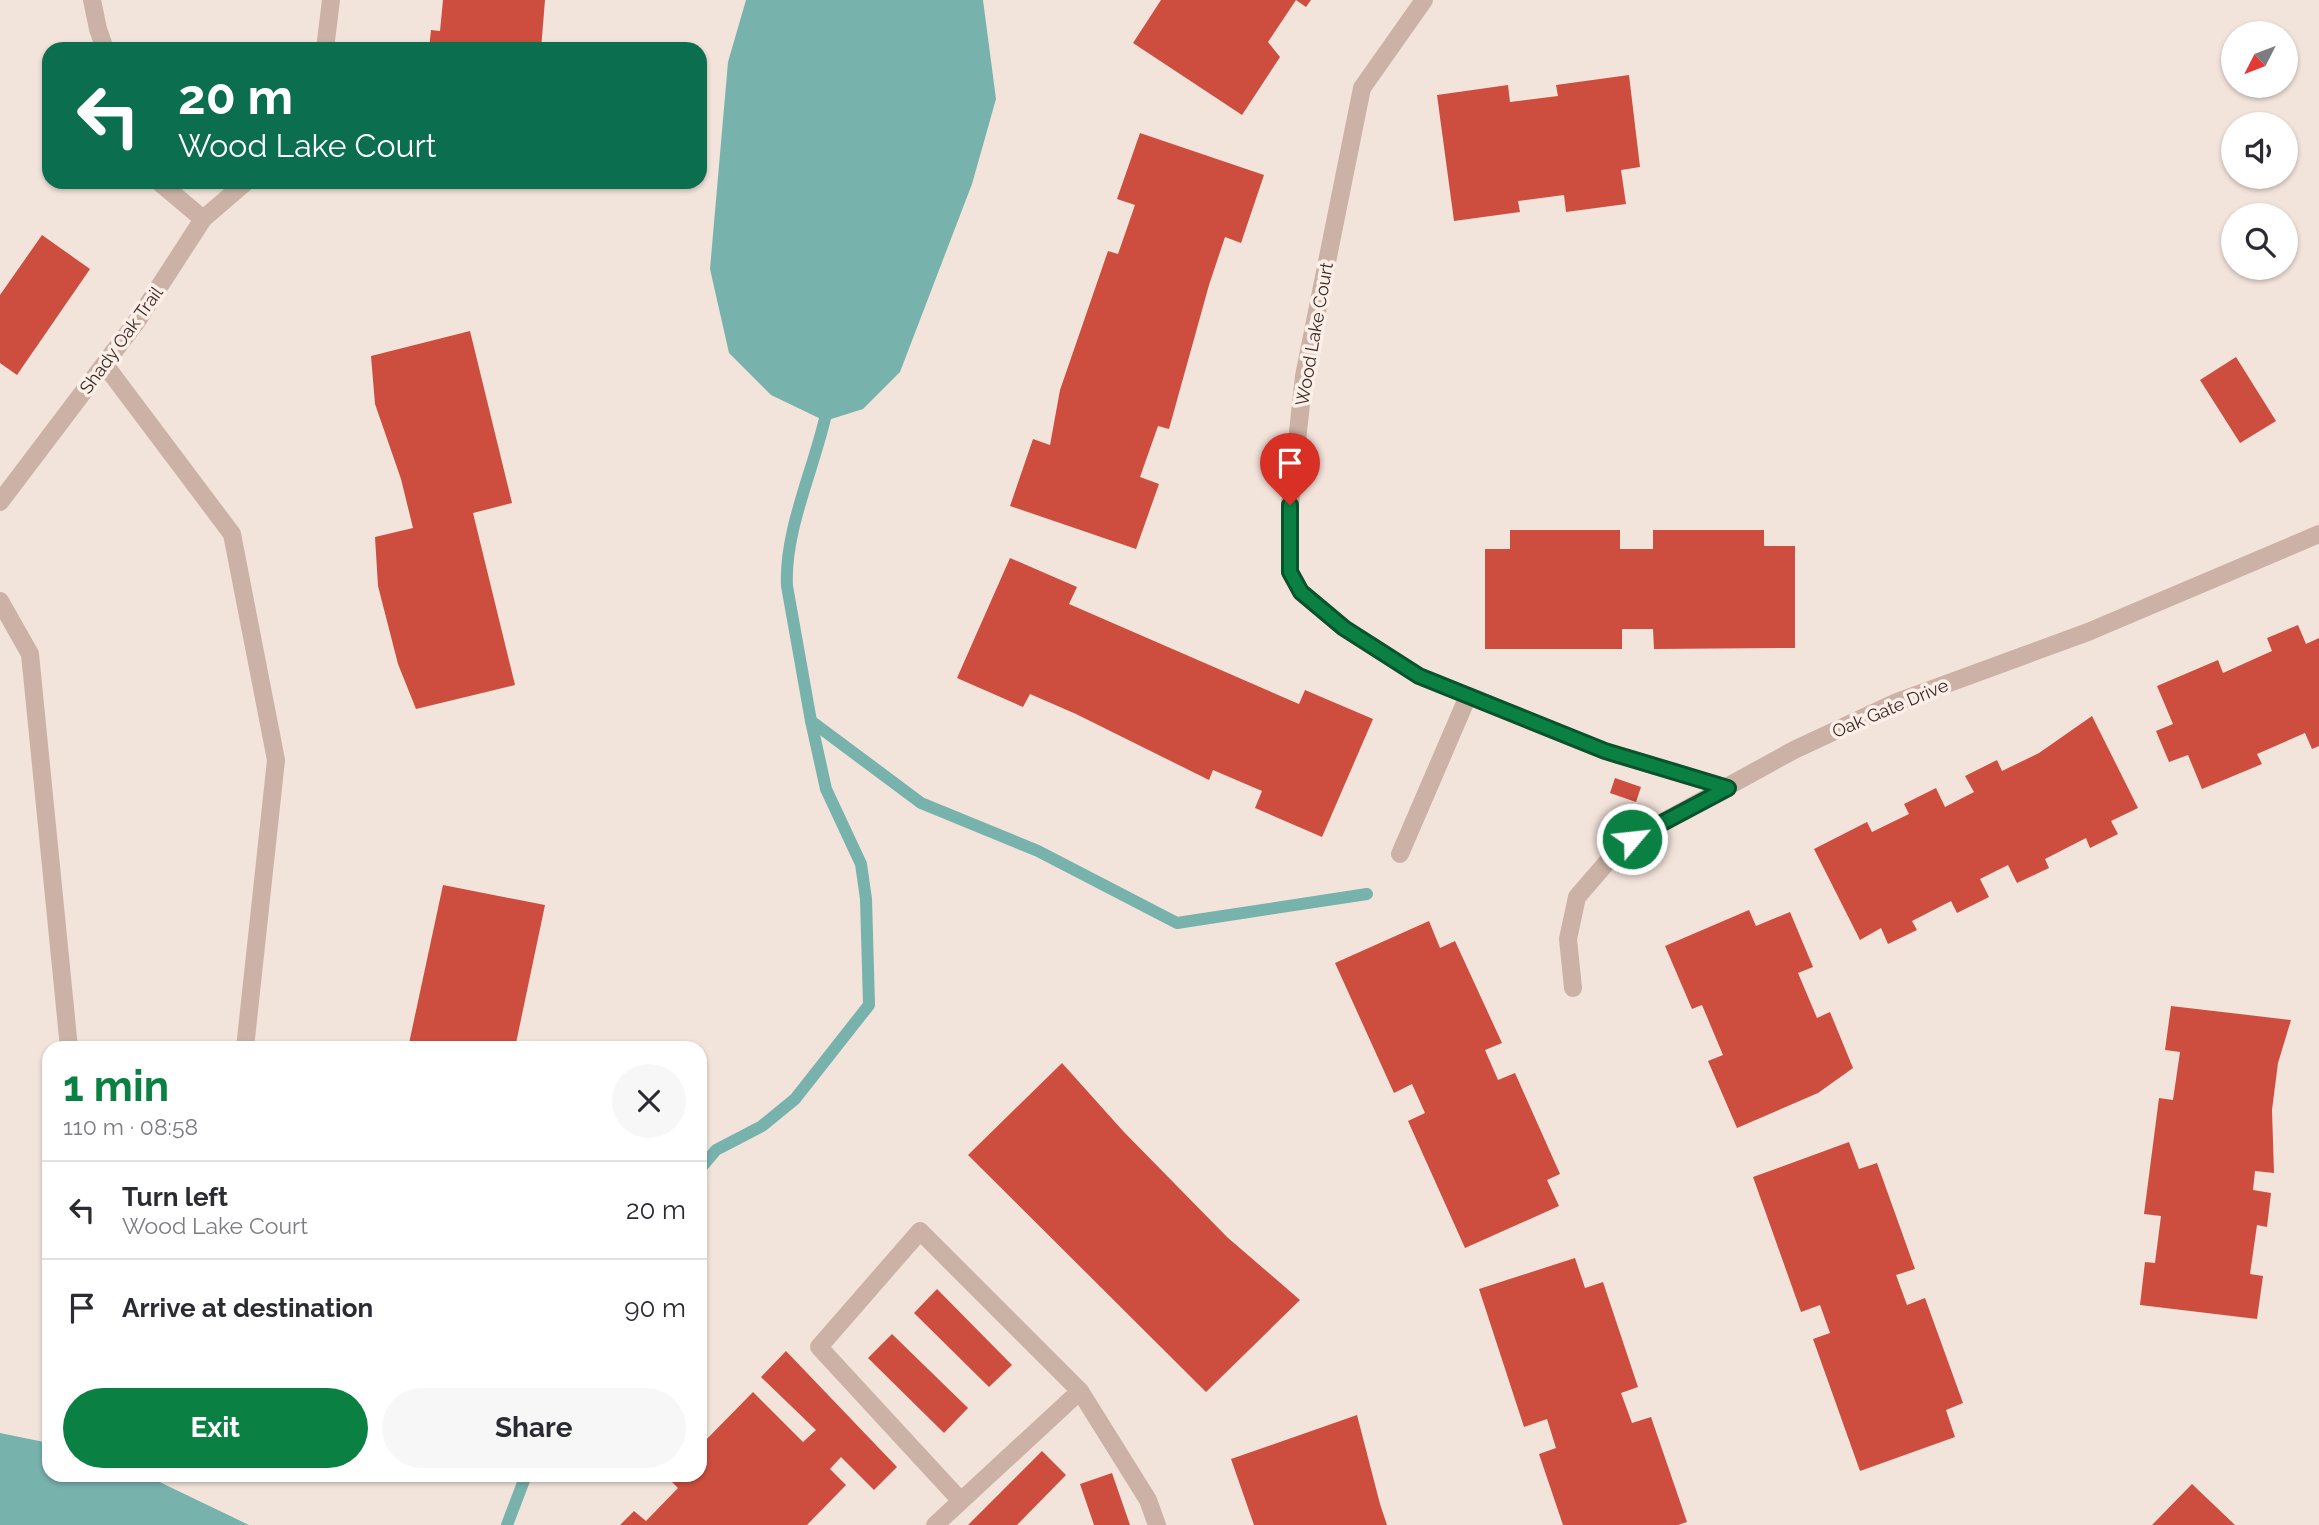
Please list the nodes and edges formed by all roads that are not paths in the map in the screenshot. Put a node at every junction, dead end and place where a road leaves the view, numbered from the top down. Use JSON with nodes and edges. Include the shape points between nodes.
{"nodes":[{"id":1,"x":92,"y":0,"type":"edge"},
{"id":2,"x":331,"y":0,"type":"edge"},
{"id":3,"x":1424,"y":0,"type":"edge"},
{"id":4,"x":103,"y":42,"type":"edge"},
{"id":5,"x":326,"y":42,"type":"edge"},
{"id":6,"x":167,"y":189,"type":"edge"},
{"id":7,"x":238,"y":189,"type":"edge"},
{"id":8,"x":203,"y":219,"type":"junction"},
{"id":9,"x":104,"y":365,"type":"junction"},
{"id":10,"x":0,"y":502,"type":"edge"},
{"id":11,"x":2319,"y":534,"type":"edge"},
{"id":12,"x":0,"y":601,"type":"edge"},
{"id":13,"x":1468,"y":696,"type":"junction"},
{"id":14,"x":1728,"y":788,"type":"junction"},
{"id":15,"x":1401,"y":853,"type":"dead end"},
{"id":16,"x":1573,"y":989,"type":"dead end"},
{"id":17,"x":68,"y":1041,"type":"edge"},
{"id":18,"x":246,"y":1041,"type":"edge"},
{"id":19,"x":1080,"y":1391,"type":"junction"},
{"id":20,"x":961,"y":1501,"type":"junction"},
{"id":21,"x":935,"y":1525,"type":"edge"},
{"id":22,"x":1157,"y":1525,"type":"edge"}],
"edges":[{"from":1,"to":4,"type":"street"},
{"from":2,"to":5,"type":"street"},
{"from":3,"to":13,"type":"street","name":"Wood Lake Court","via":[[1362,88],[1304,376],[1290,505],[1290,572],[1301,592],[1344,628],[1419,676]]},
{"from":6,"to":8,"type":"street"},
{"from":7,"to":8,"type":"street","name":"Shady Oak Trail"},
{"from":8,"to":9,"type":"street","name":"Shady Oak Trail"},
{"from":9,"to":10,"type":"street","name":"Shady Oak Trail"},
{"from":9,"to":18,"type":"street","via":[[232,534],[276,760]]},
{"from":11,"to":14,"type":"street","name":"Oak Gate Drive","via":[[2088,632],[1897,702],[1794,750]]},
{"from":12,"to":17,"type":"street","via":[[30,654]]},
{"from":13,"to":14,"type":"street","name":"Wood Lake Court","via":[[1605,751]]},
{"from":13,"to":15,"type":"street"},
{"from":14,"to":16,"type":"street","name":"Oak Gate Drive","via":[[1632,839],[1577,897],[1568,939]]},
{"from":19,"to":20,"type":"street"},
{"from":19,"to":20,"type":"street","via":[[920,1231],[819,1348]]},
{"from":19,"to":22,"type":"street","via":[[1148,1500]]},
{"from":20,"to":21,"type":"street"}]}
